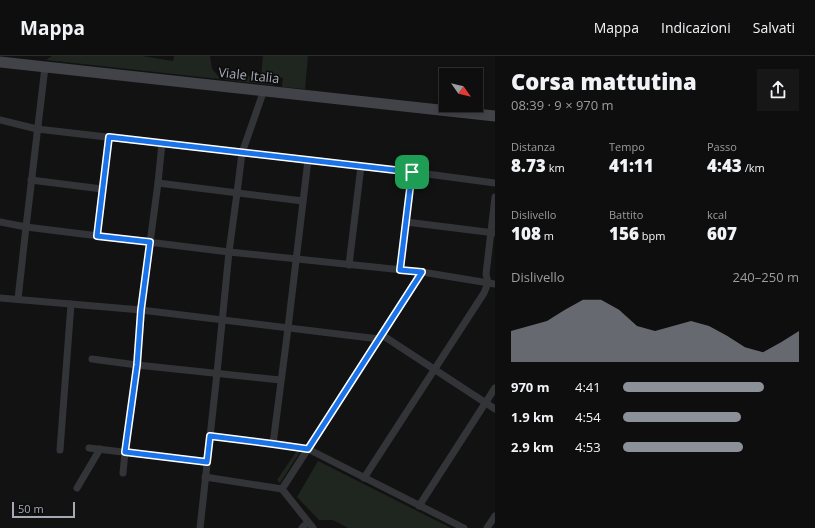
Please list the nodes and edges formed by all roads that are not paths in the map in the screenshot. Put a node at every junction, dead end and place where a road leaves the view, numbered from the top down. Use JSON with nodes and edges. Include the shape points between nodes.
{"nodes":[{"id":1,"x":0,"y":62,"type":"edge"},
{"id":2,"x":46,"y":67,"type":"junction"},
{"id":3,"x":264,"y":90,"type":"junction"},
{"id":4,"x":495,"y":116,"type":"edge"},
{"id":5,"x":0,"y":120,"type":"edge"},
{"id":6,"x":37,"y":129,"type":"junction"},
{"id":7,"x":109,"y":137,"type":"junction"},
{"id":8,"x":162,"y":143,"type":"junction"},
{"id":9,"x":242,"y":153,"type":"junction"},
{"id":10,"x":308,"y":160,"type":"junction"},
{"id":11,"x":361,"y":166,"type":"junction"},
{"id":12,"x":412,"y":172,"type":"junction"},
{"id":13,"x":31,"y":180,"type":"junction"},
{"id":14,"x":495,"y":182,"type":"edge"},
{"id":15,"x":158,"y":183,"type":"junction"},
{"id":16,"x":102,"y":189,"type":"junction"},
{"id":17,"x":237,"y":193,"type":"junction"},
{"id":18,"x":495,"y":197,"type":"edge"},
{"id":19,"x":303,"y":202,"type":"junction"},
{"id":20,"x":0,"y":222,"type":"edge"},
{"id":21,"x":406,"y":222,"type":"junction"},
{"id":22,"x":26,"y":227,"type":"junction"},
{"id":23,"x":493,"y":233,"type":"edge"},
{"id":24,"x":97,"y":236,"type":"junction"},
{"id":25,"x":150,"y":242,"type":"junction"},
{"id":26,"x":229,"y":252,"type":"junction"},
{"id":27,"x":296,"y":259,"type":"junction"},
{"id":28,"x":349,"y":265,"type":"junction"},
{"id":29,"x":400,"y":270,"type":"junction"},
{"id":30,"x":422,"y":272,"type":"junction"},
{"id":31,"x":491,"y":284,"type":"edge"},
{"id":32,"x":495,"y":289,"type":"edge"},
{"id":33,"x":0,"y":298,"type":"edge"},
{"id":34,"x":18,"y":299,"type":"junction"},
{"id":35,"x":72,"y":304,"type":"junction"},
{"id":36,"x":141,"y":310,"type":"junction"},
{"id":37,"x":222,"y":321,"type":"junction"},
{"id":38,"x":288,"y":328,"type":"junction"},
{"id":39,"x":380,"y":337,"type":"junction"},
{"id":40,"x":92,"y":359,"type":"dead end"},
{"id":41,"x":137,"y":365,"type":"junction"},
{"id":42,"x":435,"y":369,"type":"junction"},
{"id":43,"x":217,"y":373,"type":"junction"},
{"id":44,"x":280,"y":380,"type":"junction"},
{"id":45,"x":495,"y":388,"type":"edge"},
{"id":46,"x":486,"y":403,"type":"junction"},
{"id":47,"x":495,"y":409,"type":"edge"},
{"id":48,"x":210,"y":436,"type":"junction"},
{"id":49,"x":273,"y":444,"type":"junction"},
{"id":50,"x":89,"y":448,"type":"dead end"},
{"id":51,"x":100,"y":449,"type":"junction"},
{"id":52,"x":308,"y":449,"type":"junction"},
{"id":53,"x":60,"y":450,"type":"dead end"},
{"id":54,"x":125,"y":452,"type":"junction"},
{"id":55,"x":207,"y":462,"type":"junction"},
{"id":56,"x":123,"y":473,"type":"dead end"},
{"id":57,"x":205,"y":477,"type":"junction"},
{"id":58,"x":364,"y":478,"type":"junction"},
{"id":59,"x":77,"y":488,"type":"dead end"},
{"id":60,"x":282,"y":489,"type":"junction"},
{"id":61,"x":419,"y":506,"type":"junction"},
{"id":62,"x":495,"y":516,"type":"edge"},
{"id":63,"x":310,"y":525,"type":"edge"},
{"id":64,"x":200,"y":528,"type":"edge"},
{"id":65,"x":302,"y":528,"type":"edge"},
{"id":66,"x":464,"y":528,"type":"edge"},
{"id":67,"x":487,"y":528,"type":"edge"}],
"edges":[{"from":1,"to":2,"type":"main road","name":"Viale Italia"},
{"from":2,"to":3,"type":"main road","name":"Viale Italia"},
{"from":2,"to":6,"type":"street"},
{"from":3,"to":4,"type":"main road","name":"Viale Italia"},
{"from":3,"to":9,"type":"street"},
{"from":5,"to":6,"type":"street"},
{"from":6,"to":7,"type":"street"},
{"from":6,"to":13,"type":"street"},
{"from":7,"to":8,"type":"street"},
{"from":7,"to":16,"type":"street"},
{"from":8,"to":9,"type":"street"},
{"from":8,"to":15,"type":"street"},
{"from":9,"to":10,"type":"street"},
{"from":9,"to":17,"type":"street"},
{"from":10,"to":11,"type":"street"},
{"from":10,"to":19,"type":"street"},
{"from":11,"to":12,"type":"street"},
{"from":11,"to":28,"type":"street"},
{"from":12,"to":14,"type":"street"},
{"from":12,"to":21,"type":"street"},
{"from":13,"to":16,"type":"street"},
{"from":13,"to":22,"type":"street"},
{"from":15,"to":17,"type":"street"},
{"from":15,"to":25,"type":"street"},
{"from":16,"to":24,"type":"street"},
{"from":17,"to":19,"type":"street"},
{"from":17,"to":26,"type":"street"},
{"from":18,"to":23,"type":"street"},
{"from":19,"to":27,"type":"street"},
{"from":20,"to":22,"type":"street"},
{"from":21,"to":23,"type":"street"},
{"from":21,"to":29,"type":"street"},
{"from":22,"to":24,"type":"street"},
{"from":22,"to":34,"type":"street"},
{"from":23,"to":31,"type":"street","via":[[486,274]]},
{"from":24,"to":25,"type":"street"},
{"from":25,"to":26,"type":"street"},
{"from":25,"to":36,"type":"street"},
{"from":26,"to":27,"type":"street"},
{"from":26,"to":37,"type":"street"},
{"from":27,"to":28,"type":"street"},
{"from":27,"to":38,"type":"street"},
{"from":28,"to":29,"type":"street"},
{"from":29,"to":30,"type":"street"},
{"from":30,"to":31,"type":"street"},
{"from":30,"to":39,"type":"street"},
{"from":31,"to":32,"type":"street"},
{"from":31,"to":42,"type":"street"},
{"from":33,"to":34,"type":"street"},
{"from":34,"to":35,"type":"street"},
{"from":35,"to":36,"type":"street"},
{"from":35,"to":53,"type":"street"},
{"from":36,"to":37,"type":"street"},
{"from":36,"to":41,"type":"street"},
{"from":37,"to":38,"type":"street"},
{"from":37,"to":43,"type":"street"},
{"from":38,"to":39,"type":"street"},
{"from":38,"to":44,"type":"street"},
{"from":39,"to":42,"type":"street"},
{"from":39,"to":52,"type":"street"},
{"from":40,"to":41,"type":"street"},
{"from":41,"to":43,"type":"street"},
{"from":41,"to":54,"type":"street"},
{"from":42,"to":46,"type":"street"},
{"from":42,"to":58,"type":"street"},
{"from":43,"to":44,"type":"street"},
{"from":43,"to":48,"type":"street"},
{"from":44,"to":49,"type":"street"},
{"from":45,"to":46,"type":"street"},
{"from":46,"to":47,"type":"street"},
{"from":46,"to":61,"type":"street"},
{"from":48,"to":49,"type":"street"},
{"from":48,"to":55,"type":"street"},
{"from":49,"to":52,"type":"street"},
{"from":50,"to":51,"type":"street"},
{"from":51,"to":54,"type":"street"},
{"from":51,"to":59,"type":"street"},
{"from":52,"to":58,"type":"street"},
{"from":52,"to":60,"type":"street"},
{"from":54,"to":55,"type":"street"},
{"from":54,"to":56,"type":"street"},
{"from":55,"to":57,"type":"street"},
{"from":57,"to":60,"type":"street"},
{"from":57,"to":64,"type":"street"},
{"from":58,"to":61,"type":"street"},
{"from":60,"to":63,"type":"street"},
{"from":61,"to":66,"type":"street"},
{"from":62,"to":67,"type":"street"},
{"from":63,"to":65,"type":"street"}]}
